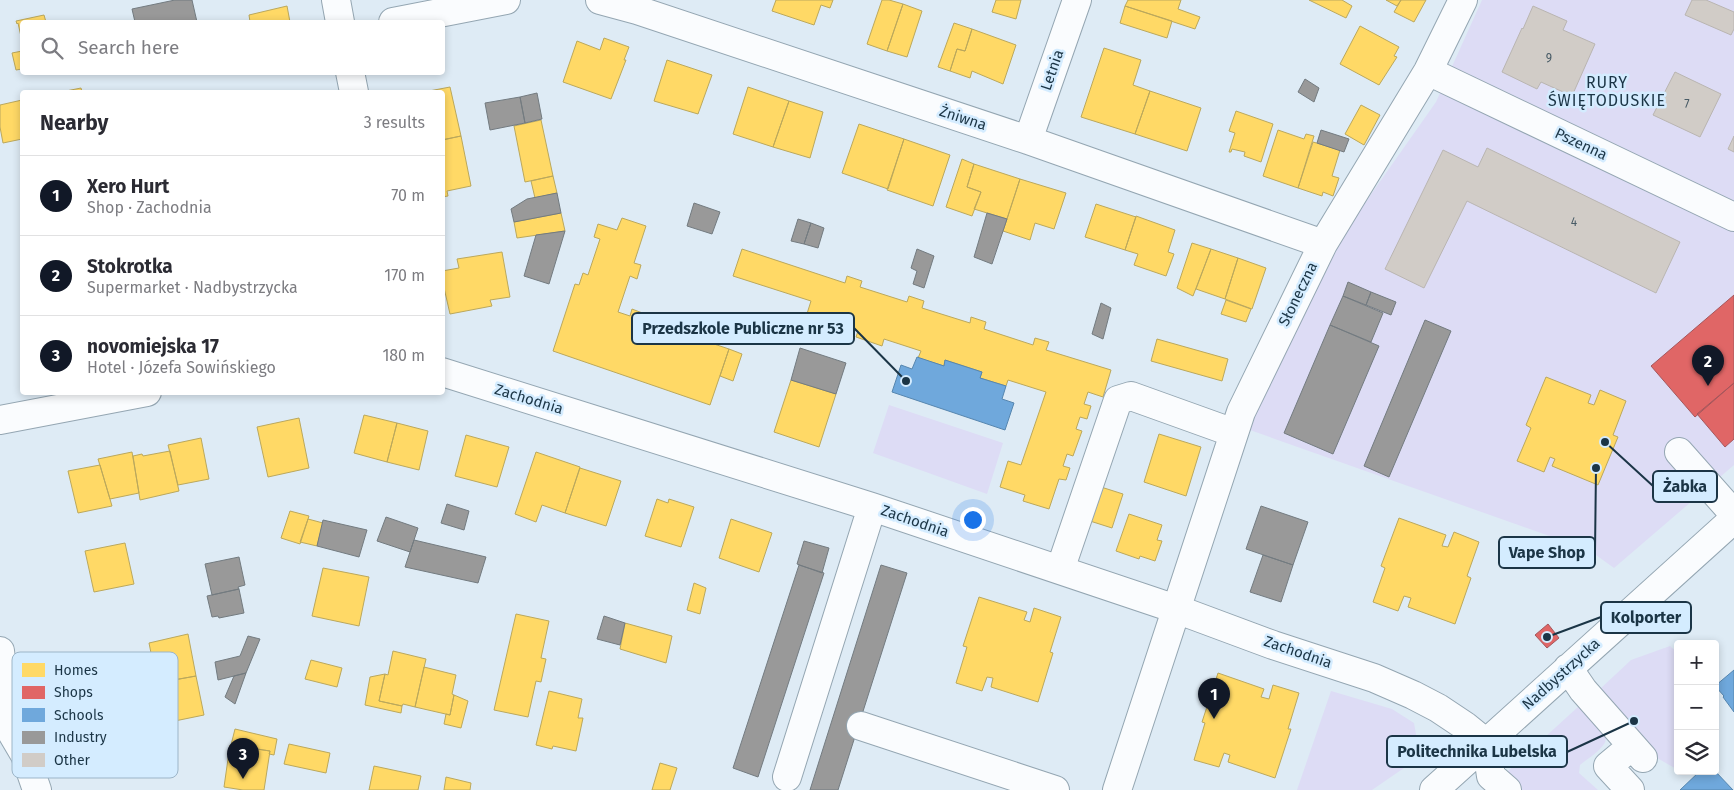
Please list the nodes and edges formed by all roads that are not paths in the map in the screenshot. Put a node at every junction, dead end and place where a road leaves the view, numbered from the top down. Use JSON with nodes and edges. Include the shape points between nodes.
{"nodes":[{"id":1,"x":336,"y":0,"type":"edge"},
{"id":2,"x":506,"y":0,"type":"edge"},
{"id":3,"x":600,"y":0,"type":"edge"},
{"id":4,"x":1077,"y":0,"type":"edge"},
{"id":5,"x":1463,"y":0,"type":"edge"},
{"id":6,"x":639,"y":5,"type":"edge"},
{"id":7,"x":340,"y":20,"type":"edge"},
{"id":8,"x":403,"y":20,"type":"edge"},
{"id":9,"x":1428,"y":71,"type":"junction"},
{"id":10,"x":351,"y":75,"type":"edge"},
{"id":11,"x":354,"y":90,"type":"edge"},
{"id":12,"x":1028,"y":140,"type":"junction"},
{"id":13,"x":1734,"y":217,"type":"edge"},
{"id":14,"x":1323,"y":244,"type":"junction"},
{"id":15,"x":445,"y":373,"type":"edge"},
{"id":16,"x":131,"y":395,"type":"edge"},
{"id":17,"x":0,"y":420,"type":"edge"},
{"id":18,"x":1234,"y":433,"type":"junction"},
{"id":19,"x":1679,"y":452,"type":"dead end"},
{"id":20,"x":872,"y":507,"type":"junction"},
{"id":21,"x":1734,"y":514,"type":"edge"},
{"id":22,"x":1734,"y":519,"type":"edge"},
{"id":23,"x":1060,"y":570,"type":"junction"},
{"id":24,"x":1176,"y":609,"type":"junction"},
{"id":25,"x":0,"y":651,"type":"edge"},
{"id":26,"x":1568,"y":668,"type":"junction"},
{"id":27,"x":861,"y":726,"type":"dead end"},
{"id":28,"x":5,"y":733,"type":"edge"},
{"id":29,"x":1486,"y":743,"type":"junction"},
{"id":30,"x":787,"y":777,"type":"dead end"},
{"id":31,"x":33,"y":778,"type":"edge"},
{"id":32,"x":37,"y":790,"type":"edge"},
{"id":33,"x":1055,"y":790,"type":"edge"},
{"id":34,"x":1117,"y":790,"type":"edge"},
{"id":35,"x":1434,"y":790,"type":"edge"},
{"id":36,"x":1507,"y":790,"type":"edge"},
{"id":37,"x":1630,"y":790,"type":"edge"}],
"edges":[{"from":1,"to":7,"type":"street"},
{"from":2,"to":8,"type":"street"},
{"from":3,"to":6,"type":"street","name":"Żniwna"},
{"from":4,"to":12,"type":"street","name":"Letnia"},
{"from":5,"to":9,"type":"street","name":"Słoneczna"},
{"from":6,"to":12,"type":"street","name":"Żniwna"},
{"from":9,"to":13,"type":"street","name":"Pszenna"},
{"from":9,"to":14,"type":"street","name":"Słoneczna"},
{"from":10,"to":11,"type":"street"},
{"from":12,"to":14,"type":"street","name":"Żniwna"},
{"from":14,"to":18,"type":"street","name":"Słoneczna","via":[[1241,412]]},
{"from":15,"to":20,"type":"street","name":"Zachodnia"},
{"from":16,"to":17,"type":"street"},
{"from":18,"to":23,"type":"street","via":[[1131,396],[1118,400]]},
{"from":18,"to":24,"type":"street","name":"Słoneczna"},
{"from":19,"to":21,"type":"street"},
{"from":20,"to":23,"type":"street","name":"Zachodnia"},
{"from":20,"to":30,"type":"street"},
{"from":22,"to":26,"type":"street","name":"Nadbystrzycka"},
{"from":23,"to":24,"type":"street","name":"Zachodnia"},
{"from":24,"to":29,"type":"street","name":"Zachodnia","via":[[1413,694]]},
{"from":24,"to":34,"type":"street","name":"Słoneczna"},
{"from":25,"to":28,"type":"street"},
{"from":26,"to":29,"type":"street","name":"Nadbystrzycka"},
{"from":26,"to":37,"type":"street","via":[[1583,690],[1638,752],[1608,766]]},
{"from":27,"to":33,"type":"street"},
{"from":29,"to":35,"type":"street","name":"Nadbystrzycka"},
{"from":29,"to":36,"type":"street","via":[[1490,776]]},
{"from":31,"to":32,"type":"street"}]}
